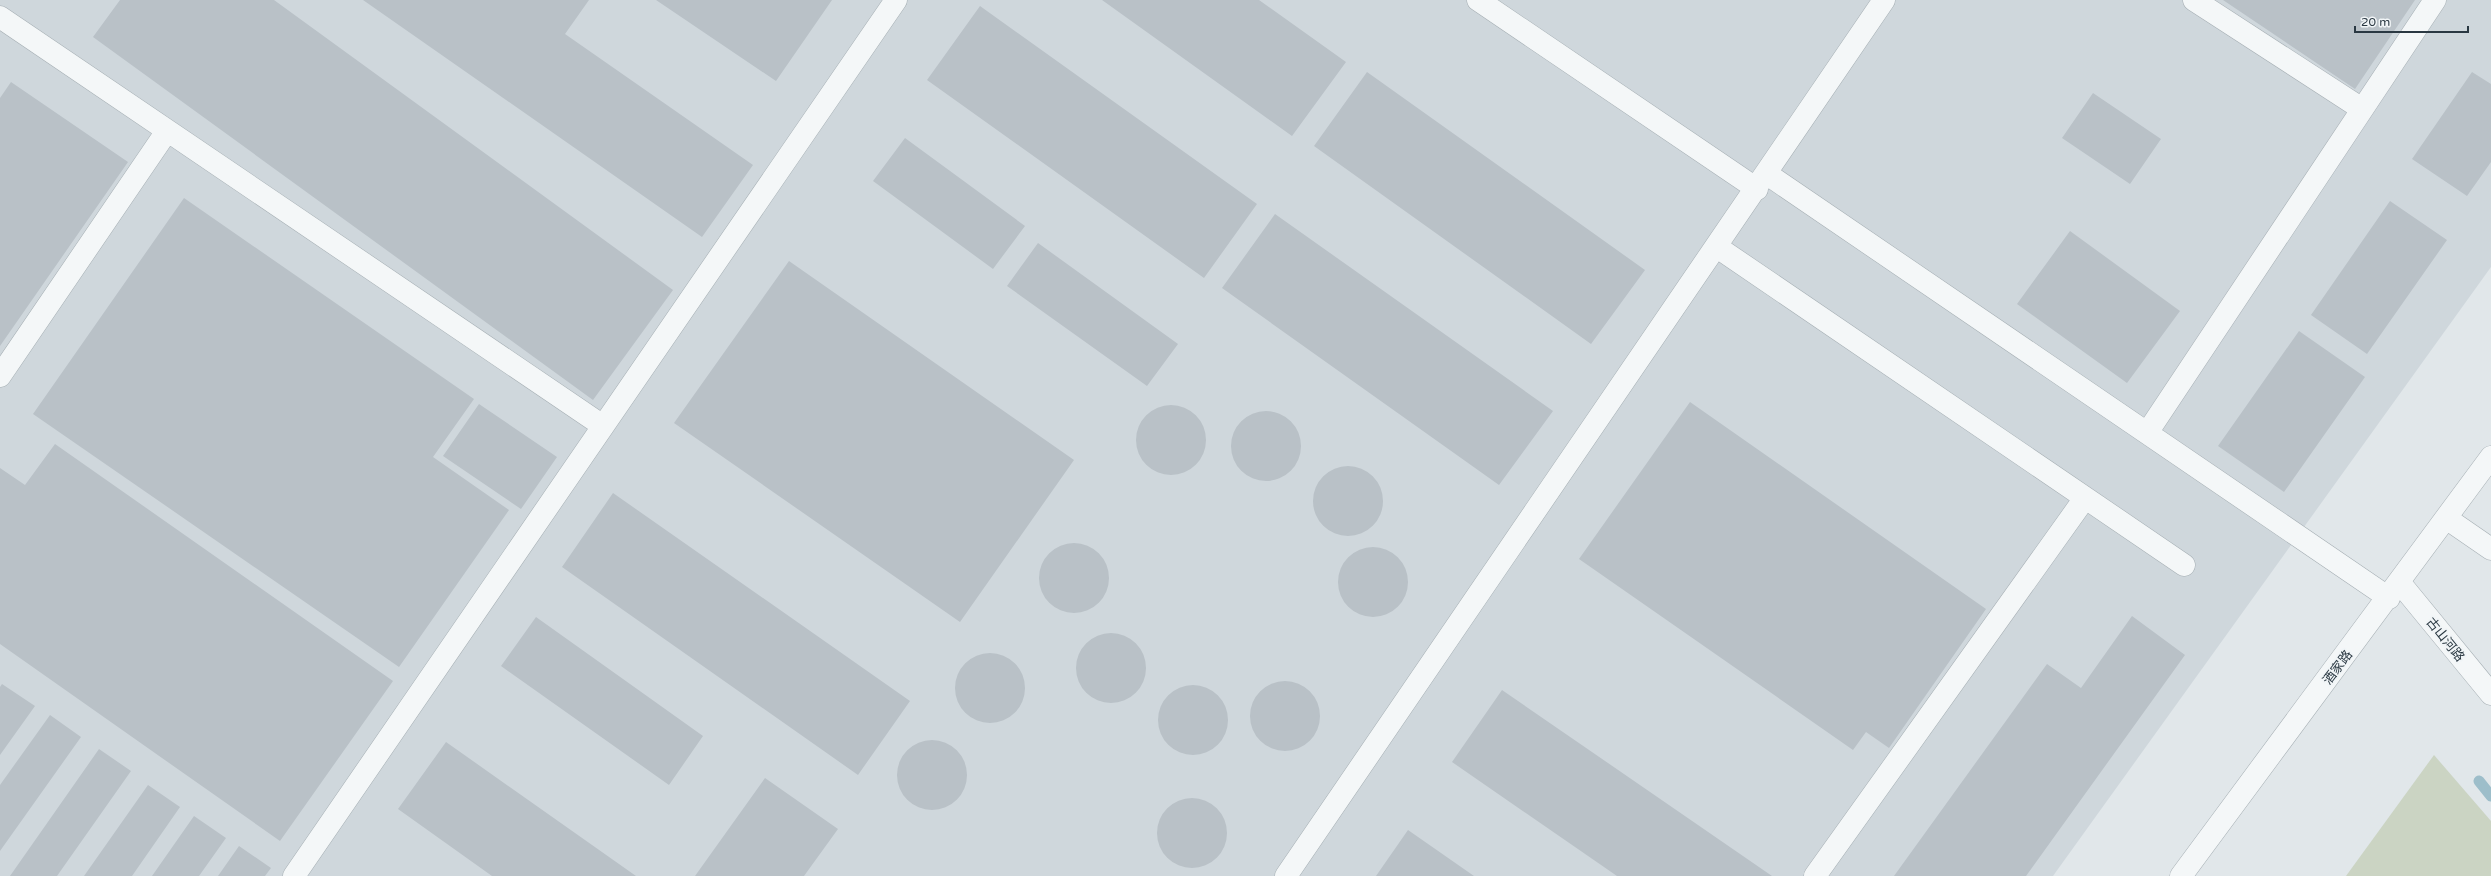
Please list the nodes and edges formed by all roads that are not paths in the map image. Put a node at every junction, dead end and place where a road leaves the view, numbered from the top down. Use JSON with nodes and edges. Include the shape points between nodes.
{"nodes":[{"id":1,"x":896,"y":0,"type":"edge"},
{"id":2,"x":1478,"y":0,"type":"edge"},
{"id":3,"x":1884,"y":0,"type":"edge"},
{"id":4,"x":2194,"y":0,"type":"edge"},
{"id":5,"x":2434,"y":0,"type":"edge"},
{"id":6,"x":0,"y":17,"type":"edge"},
{"id":7,"x":2362,"y":109,"type":"junction"},
{"id":8,"x":167,"y":131,"type":"junction"},
{"id":9,"x":1762,"y":181,"type":"junction"},
{"id":10,"x":1717,"y":247,"type":"junction"},
{"id":11,"x":0,"y":376,"type":"edge"},
{"id":12,"x":603,"y":426,"type":"junction"},
{"id":13,"x":2147,"y":433,"type":"junction"},
{"id":14,"x":2491,"y":457,"type":"edge"},
{"id":15,"x":2085,"y":498,"type":"junction"},
{"id":16,"x":2446,"y":518,"type":"junction"},
{"id":17,"x":2491,"y":549,"type":"edge"},
{"id":18,"x":2184,"y":565,"type":"dead end"},
{"id":19,"x":2394,"y":590,"type":"junction"},
{"id":20,"x":2491,"y":694,"type":"edge"},
{"id":21,"x":294,"y":876,"type":"edge"},
{"id":22,"x":1286,"y":876,"type":"edge"},
{"id":23,"x":1815,"y":876,"type":"edge"},
{"id":24,"x":2181,"y":876,"type":"edge"}],
"edges":[{"from":1,"to":12,"type":"street"},
{"from":2,"to":9,"type":"street","name":"古山河路"},
{"from":3,"to":9,"type":"street"},
{"from":4,"to":7,"type":"street"},
{"from":5,"to":7,"type":"street"},
{"from":6,"to":8,"type":"street"},
{"from":7,"to":13,"type":"street"},
{"from":8,"to":11,"type":"street"},
{"from":8,"to":12,"type":"street"},
{"from":9,"to":10,"type":"street"},
{"from":9,"to":13,"type":"street","name":"古山河路"},
{"from":10,"to":15,"type":"street"},
{"from":10,"to":22,"type":"street"},
{"from":12,"to":21,"type":"street"},
{"from":13,"to":19,"type":"street","name":"古山河路"},
{"from":14,"to":16,"type":"street","name":"酒家路"},
{"from":15,"to":18,"type":"street"},
{"from":15,"to":23,"type":"street"},
{"from":16,"to":17,"type":"street"},
{"from":16,"to":19,"type":"street","name":"酒家路"},
{"from":19,"to":20,"type":"street","name":"古山河路"},
{"from":19,"to":24,"type":"street","name":"酒家路"}]}
